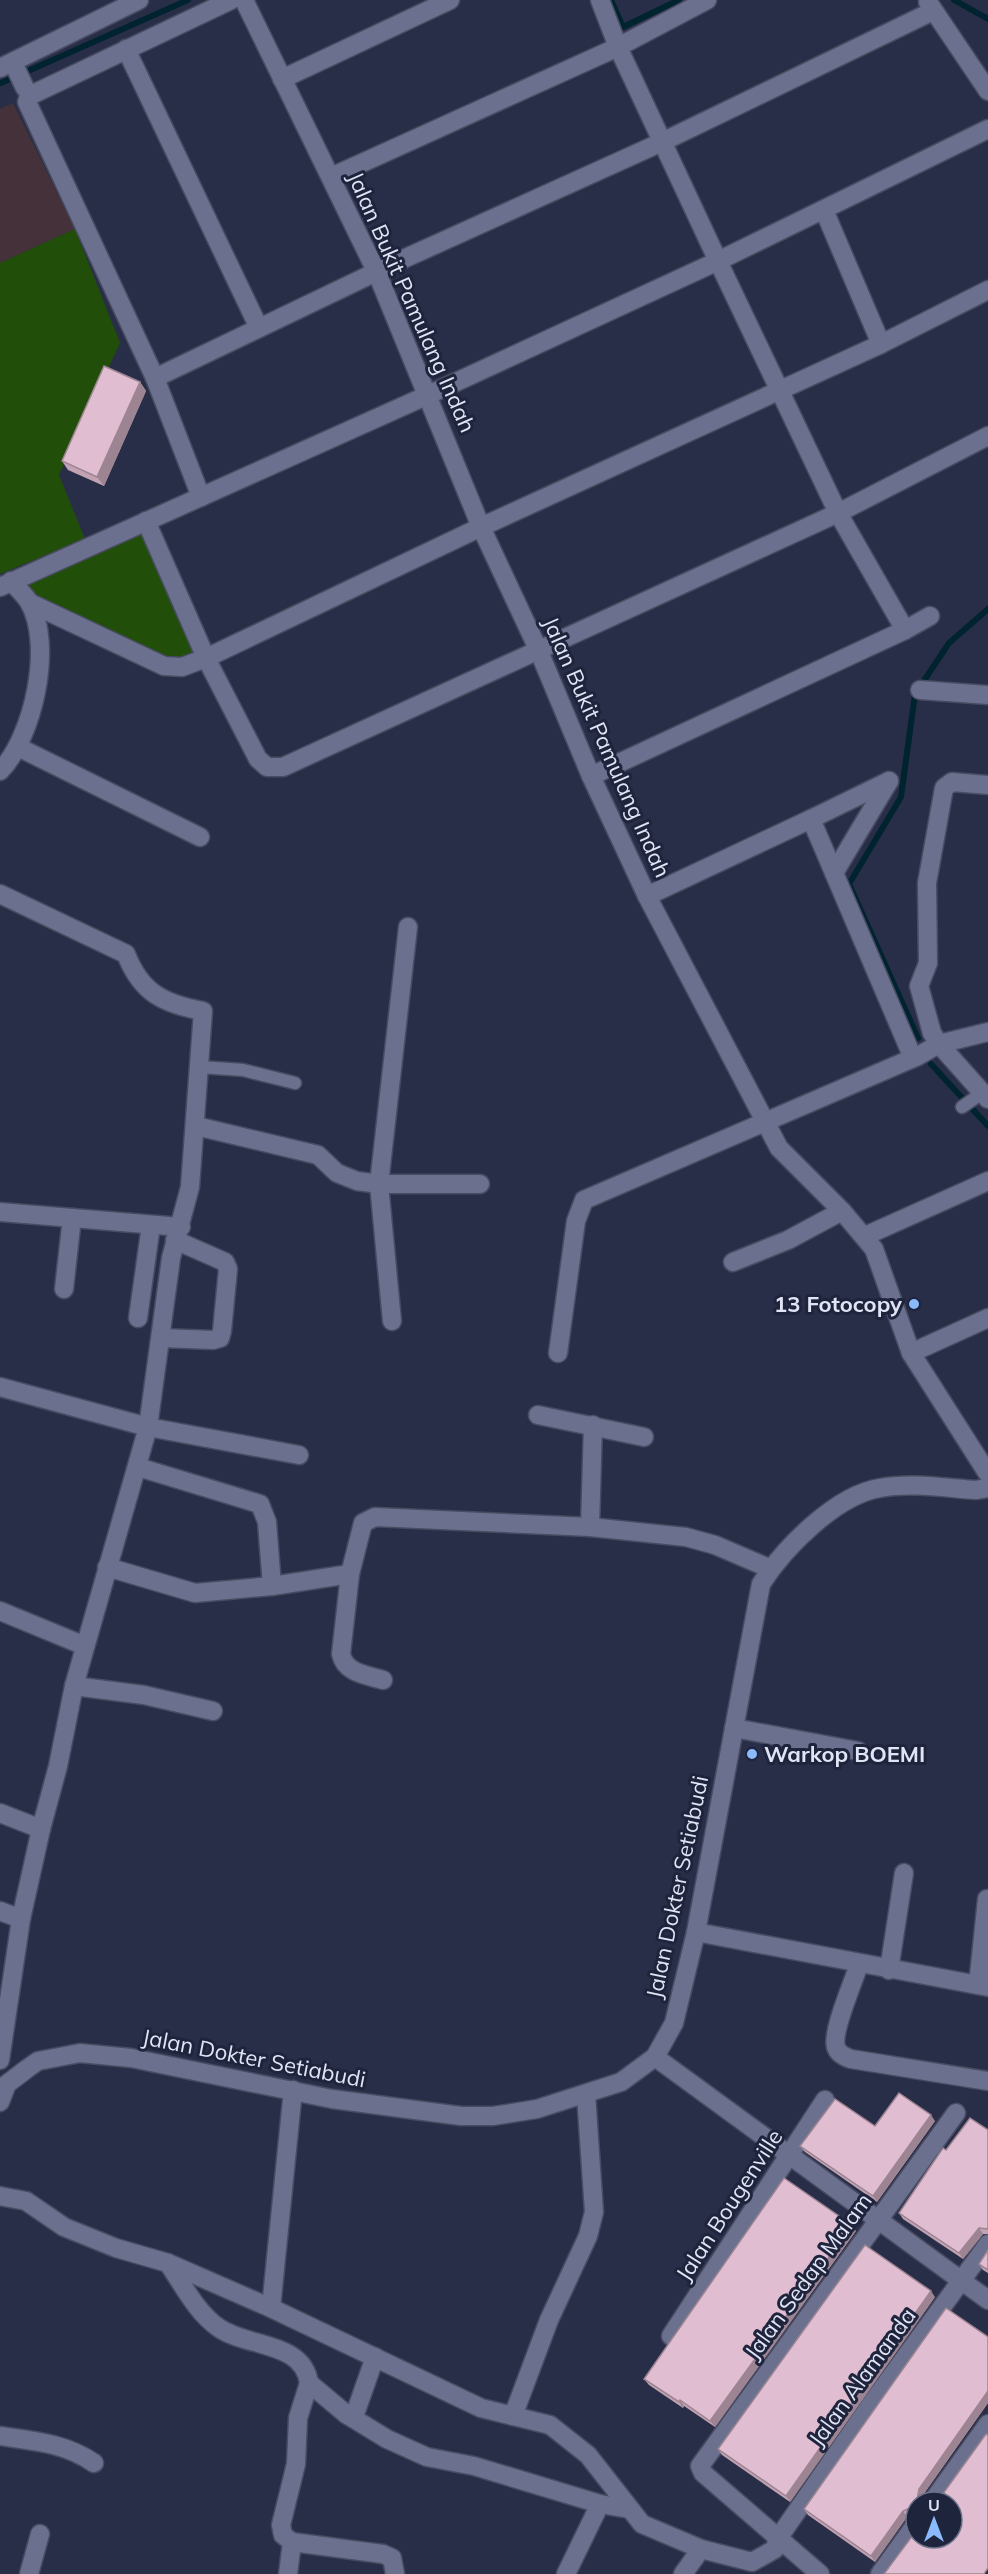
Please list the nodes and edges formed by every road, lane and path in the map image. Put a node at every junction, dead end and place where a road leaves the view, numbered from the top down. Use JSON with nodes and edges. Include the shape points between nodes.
{"nodes":[{"id":1,"x":139,"y":0,"type":"edge"},
{"id":2,"x":231,"y":0,"type":"edge"},
{"id":3,"x":244,"y":0,"type":"edge"},
{"id":4,"x":450,"y":0,"type":"edge"},
{"id":5,"x":600,"y":0,"type":"edge"},
{"id":6,"x":707,"y":0,"type":"edge"},
{"id":7,"x":930,"y":5,"type":"edge"},
{"id":8,"x":618,"y":47,"type":"junction"},
{"id":9,"x":126,"y":49,"type":"junction"},
{"id":10,"x":5,"y":64,"type":"edge"},
{"id":11,"x":282,"y":79,"type":"junction"},
{"id":12,"x":25,"y":88,"type":"dead end"},
{"id":13,"x":988,"y":91,"type":"edge"},
{"id":14,"x":988,"y":129,"type":"edge"},
{"id":15,"x":662,"y":142,"type":"junction"},
{"id":16,"x":331,"y":177,"type":"junction"},
{"id":17,"x":824,"y":210,"type":"junction"},
{"id":18,"x":718,"y":261,"type":"junction"},
{"id":19,"x":377,"y":273,"type":"junction"},
{"id":20,"x":988,"y":290,"type":"edge"},
{"id":21,"x":259,"y":328,"type":"junction"},
{"id":22,"x":880,"y":344,"type":"junction"},
{"id":23,"x":156,"y":378,"type":"junction"},
{"id":24,"x":780,"y":389,"type":"junction"},
{"id":25,"x":428,"y":395,"type":"junction"},
{"id":26,"x":988,"y":436,"type":"edge"},
{"id":27,"x":201,"y":497,"type":"junction"},
{"id":28,"x":838,"y":513,"type":"junction"},
{"id":29,"x":146,"y":521,"type":"junction"},
{"id":30,"x":481,"y":527,"type":"junction"},
{"id":31,"x":6,"y":584,"type":"edge"},
{"id":32,"x":30,"y":603,"type":"junction"},
{"id":33,"x":930,"y":616,"type":"dead end"},
{"id":34,"x":905,"y":630,"type":"junction"},
{"id":35,"x":538,"y":649,"type":"junction"},
{"id":36,"x":206,"y":658,"type":"junction"},
{"id":37,"x":920,"y":690,"type":"dead end"},
{"id":38,"x":988,"y":695,"type":"edge"},
{"id":39,"x":18,"y":747,"type":"junction"},
{"id":40,"x":0,"y":771,"type":"edge"},
{"id":41,"x":591,"y":776,"type":"junction"},
{"id":42,"x":988,"y":785,"type":"edge"},
{"id":43,"x":811,"y":819,"type":"junction"},
{"id":44,"x":201,"y":837,"type":"dead end"},
{"id":45,"x":834,"y":873,"type":"junction"},
{"id":46,"x":0,"y":894,"type":"edge"},
{"id":47,"x":647,"y":896,"type":"junction"},
{"id":48,"x":408,"y":927,"type":"dead end"},
{"id":49,"x":988,"y":1032,"type":"edge"},
{"id":50,"x":939,"y":1044,"type":"junction"},
{"id":51,"x":913,"y":1058,"type":"junction"},
{"id":52,"x":200,"y":1066,"type":"junction"},
{"id":53,"x":295,"y":1083,"type":"dead end"},
{"id":54,"x":975,"y":1100,"type":"edge"},
{"id":55,"x":763,"y":1122,"type":"junction"},
{"id":56,"x":196,"y":1126,"type":"junction"},
{"id":57,"x":988,"y":1181,"type":"edge"},
{"id":58,"x":379,"y":1184,"type":"junction"},
{"id":59,"x":480,"y":1184,"type":"dead end"},
{"id":60,"x":842,"y":1211,"type":"junction"},
{"id":61,"x":0,"y":1212,"type":"edge"},
{"id":62,"x":72,"y":1218,"type":"junction"},
{"id":63,"x":151,"y":1225,"type":"junction"},
{"id":64,"x":178,"y":1233,"type":"junction"},
{"id":65,"x":865,"y":1236,"type":"junction"},
{"id":66,"x":733,"y":1262,"type":"dead end"},
{"id":67,"x":64,"y":1289,"type":"dead end"},
{"id":68,"x":138,"y":1318,"type":"dead end"},
{"id":69,"x":988,"y":1318,"type":"edge"},
{"id":70,"x":392,"y":1321,"type":"dead end"},
{"id":71,"x":161,"y":1338,"type":"junction"},
{"id":72,"x":558,"y":1353,"type":"dead end"},
{"id":73,"x":911,"y":1353,"type":"junction"},
{"id":74,"x":0,"y":1387,"type":"edge"},
{"id":75,"x":538,"y":1415,"type":"dead end"},
{"id":76,"x":592,"y":1425,"type":"junction"},
{"id":77,"x":148,"y":1427,"type":"junction"},
{"id":78,"x":645,"y":1437,"type":"dead end"},
{"id":79,"x":299,"y":1455,"type":"dead end"},
{"id":80,"x":138,"y":1467,"type":"junction"},
{"id":81,"x":988,"y":1474,"type":"edge"},
{"id":82,"x":988,"y":1488,"type":"edge"},
{"id":83,"x":590,"y":1527,"type":"junction"},
{"id":84,"x":107,"y":1567,"type":"junction"},
{"id":85,"x":771,"y":1569,"type":"junction"},
{"id":86,"x":350,"y":1574,"type":"junction"},
{"id":87,"x":272,"y":1586,"type":"junction"},
{"id":88,"x":0,"y":1611,"type":"edge"},
{"id":89,"x":85,"y":1647,"type":"junction"},
{"id":90,"x":383,"y":1680,"type":"dead end"},
{"id":91,"x":75,"y":1686,"type":"junction"},
{"id":92,"x":213,"y":1711,"type":"dead end"},
{"id":93,"x":734,"y":1728,"type":"junction"},
{"id":94,"x":858,"y":1751,"type":"dead end"},
{"id":95,"x":0,"y":1813,"type":"edge"},
{"id":96,"x":41,"y":1830,"type":"junction"},
{"id":97,"x":903,"y":1873,"type":"dead end"},
{"id":98,"x":987,"y":1899,"type":"edge"},
{"id":99,"x":0,"y":1911,"type":"edge"},
{"id":100,"x":21,"y":1919,"type":"junction"},
{"id":101,"x":696,"y":1932,"type":"junction"},
{"id":102,"x":860,"y":1964,"type":"junction"},
{"id":103,"x":890,"y":1970,"type":"junction"},
{"id":104,"x":983,"y":1986,"type":"edge"},
{"id":105,"x":655,"y":2057,"type":"junction"},
{"id":106,"x":0,"y":2062,"type":"edge"},
{"id":107,"x":988,"y":2082,"type":"edge"},
{"id":108,"x":7,"y":2084,"type":"junction"},
{"id":109,"x":293,"y":2090,"type":"junction"},
{"id":110,"x":586,"y":2094,"type":"junction"},
{"id":111,"x":825,"y":2100,"type":"dead end"},
{"id":112,"x":0,"y":2102,"type":"edge"},
{"id":113,"x":956,"y":2113,"type":"dead end"},
{"id":114,"x":790,"y":2155,"type":"junction"},
{"id":115,"x":0,"y":2196,"type":"edge"},
{"id":116,"x":879,"y":2221,"type":"junction"},
{"id":117,"x":988,"y":2244,"type":"edge"},
{"id":118,"x":168,"y":2263,"type":"junction"},
{"id":119,"x":962,"y":2280,"type":"junction"},
{"id":120,"x":988,"y":2300,"type":"edge"},
{"id":121,"x":271,"y":2308,"type":"junction"},
{"id":122,"x":671,"y":2336,"type":"edge"},
{"id":123,"x":375,"y":2357,"type":"junction"},
{"id":124,"x":309,"y":2383,"type":"junction"},
{"id":125,"x":346,"y":2414,"type":"junction"},
{"id":126,"x":513,"y":2416,"type":"junction"},
{"id":127,"x":988,"y":2424,"type":"edge"},
{"id":128,"x":0,"y":2436,"type":"edge"},
{"id":129,"x":94,"y":2463,"type":"dead end"},
{"id":130,"x":941,"y":2490,"type":"edge"},
{"id":131,"x":600,"y":2504,"type":"junction"},
{"id":132,"x":629,"y":2509,"type":"junction"},
{"id":133,"x":40,"y":2534,"type":"dead end"},
{"id":134,"x":777,"y":2540,"type":"junction"},
{"id":135,"x":904,"y":2541,"type":"edge"},
{"id":136,"x":292,"y":2542,"type":"junction"},
{"id":137,"x":701,"y":2549,"type":"junction"},
{"id":138,"x":29,"y":2574,"type":"edge"},
{"id":139,"x":288,"y":2574,"type":"edge"},
{"id":140,"x":395,"y":2574,"type":"edge"},
{"id":141,"x":566,"y":2574,"type":"edge"},
{"id":142,"x":683,"y":2574,"type":"edge"},
{"id":143,"x":820,"y":2574,"type":"edge"},
{"id":144,"x":880,"y":2574,"type":"edge"}],
"edges":[{"from":1,"to":10,"type":"street"},
{"from":2,"to":9,"type":"street"},
{"from":3,"to":11,"type":"street","name":"Jalan Bukit Pamulang Indah"},
{"from":4,"to":11,"type":"street"},
{"from":5,"to":8,"type":"street"},
{"from":6,"to":8,"type":"street"},
{"from":7,"to":13,"type":"street"},
{"from":7,"to":15,"type":"street"},
{"from":8,"to":15,"type":"street"},
{"from":8,"to":16,"type":"street"},
{"from":9,"to":21,"type":"street"},
{"from":9,"to":23,"type":"street","via":[[29,96],[27,102]]},
{"from":10,"to":12,"type":"street"},
{"from":11,"to":16,"type":"street","name":"Jalan Bukit Pamulang Indah"},
{"from":14,"to":17,"type":"street"},
{"from":15,"to":18,"type":"street"},
{"from":15,"to":19,"type":"street"},
{"from":16,"to":19,"type":"street","name":"Jalan Bukit Pamulang Indah"},
{"from":17,"to":18,"type":"street"},
{"from":17,"to":22,"type":"street"},
{"from":18,"to":24,"type":"street"},
{"from":18,"to":25,"type":"street"},
{"from":19,"to":21,"type":"street"},
{"from":19,"to":25,"type":"street","name":"Jalan Bukit Pamulang Indah"},
{"from":20,"to":22,"type":"street"},
{"from":21,"to":23,"type":"street"},
{"from":22,"to":24,"type":"street"},
{"from":23,"to":27,"type":"street"},
{"from":24,"to":28,"type":"street"},
{"from":24,"to":30,"type":"street"},
{"from":25,"to":27,"type":"street"},
{"from":25,"to":30,"type":"street","name":"Jalan Bukit Pamulang Indah"},
{"from":26,"to":28,"type":"street"},
{"from":27,"to":29,"type":"street"},
{"from":28,"to":34,"type":"street"},
{"from":28,"to":35,"type":"street"},
{"from":29,"to":31,"type":"street"},
{"from":29,"to":36,"type":"street"},
{"from":30,"to":35,"type":"street","name":"Jalan Bukit Pamulang Indah"},
{"from":30,"to":36,"type":"street"},
{"from":31,"to":32,"type":"street"},
{"from":32,"to":36,"type":"street","via":[[172,668]]},
{"from":32,"to":39,"type":"street","via":[[40,669]]},
{"from":33,"to":34,"type":"street"},
{"from":34,"to":41,"type":"street"},
{"from":35,"to":36,"type":"street","via":[[283,766],[267,767],[258,759]]},
{"from":35,"to":41,"type":"street","name":"Jalan Bukit Pamulang Indah"},
{"from":37,"to":38,"type":"street"},
{"from":39,"to":40,"type":"street"},
{"from":39,"to":44,"type":"street"},
{"from":41,"to":47,"type":"street","name":"Jalan Bukit Pamulang Indah"},
{"from":42,"to":50,"type":"street","via":[[952,782],[944,788],[927,883],[928,963],[920,986],[932,1033]]},
{"from":43,"to":45,"type":"street"},
{"from":43,"to":45,"type":"street","via":[[888,781]]},
{"from":43,"to":47,"type":"street"},
{"from":45,"to":51,"type":"street"},
{"from":46,"to":52,"type":"street","via":[[126,954],[131,967],[156,998],[203,1011]]},
{"from":47,"to":55,"type":"street","name":"Jalan Bukit Pamulang Indah"},
{"from":48,"to":58,"type":"street"},
{"from":49,"to":50,"type":"street"},
{"from":50,"to":51,"type":"street"},
{"from":50,"to":54,"type":"street"},
{"from":51,"to":55,"type":"street"},
{"from":52,"to":53,"type":"lane","via":[[243,1070]]},
{"from":52,"to":56,"type":"street"},
{"from":55,"to":60,"type":"street","name":"Jalan Bukit Pamulang Indah","via":[[779,1148]]},
{"from":55,"to":72,"type":"street","via":[[584,1200],[576,1221]]},
{"from":56,"to":58,"type":"street","via":[[318,1155],[344,1176]]},
{"from":56,"to":64,"type":"street","via":[[190,1187]]},
{"from":57,"to":65,"type":"street"},
{"from":58,"to":59,"type":"street"},
{"from":58,"to":70,"type":"street"},
{"from":60,"to":65,"type":"street","name":"Jalan Bukit Pamulang Indah"},
{"from":60,"to":66,"type":"street","via":[[788,1240]]},
{"from":61,"to":62,"type":"street"},
{"from":62,"to":63,"type":"street"},
{"from":62,"to":67,"type":"street"},
{"from":63,"to":64,"type":"street"},
{"from":63,"to":68,"type":"street"},
{"from":64,"to":71,"type":"street"},
{"from":64,"to":71,"type":"street","via":[[225,1262],[228,1269],[222,1331],[220,1338],[213,1340]]},
{"from":65,"to":73,"type":"street","name":"Jalan Bukit Pamulang Indah","via":[[874,1249]]},
{"from":69,"to":73,"type":"street"},
{"from":71,"to":77,"type":"street"},
{"from":73,"to":81,"type":"street","name":"Jalan Bukit Pamulang Indah"},
{"from":74,"to":77,"type":"street"},
{"from":75,"to":76,"type":"street"},
{"from":76,"to":78,"type":"street"},
{"from":76,"to":83,"type":"street"},
{"from":77,"to":79,"type":"street"},
{"from":77,"to":80,"type":"street"},
{"from":80,"to":84,"type":"street"},
{"from":80,"to":87,"type":"street","via":[[260,1504],[267,1522]]},
{"from":82,"to":85,"type":"street","name":"Jalan Dokter Setiabudi","via":[[887,1487],[860,1493],[830,1511]]},
{"from":83,"to":85,"type":"street","via":[[699,1539]]},
{"from":83,"to":86,"type":"street","via":[[375,1517],[363,1523]]},
{"from":84,"to":87,"type":"street","via":[[195,1593]]},
{"from":84,"to":89,"type":"street"},
{"from":85,"to":93,"type":"street","name":"Jalan Dokter Setiabudi","via":[[761,1584]]},
{"from":86,"to":87,"type":"street"},
{"from":86,"to":90,"type":"street","via":[[342,1662],[350,1669]]},
{"from":88,"to":89,"type":"street"},
{"from":89,"to":91,"type":"street"},
{"from":91,"to":92,"type":"street","via":[[144,1695]]},
{"from":91,"to":96,"type":"street"},
{"from":93,"to":94,"type":"street"},
{"from":93,"to":101,"type":"street","name":"Jalan Dokter Setiabudi"},
{"from":95,"to":96,"type":"street"},
{"from":96,"to":100,"type":"street"},
{"from":97,"to":103,"type":"street"},
{"from":98,"to":104,"type":"street"},
{"from":99,"to":100,"type":"street"},
{"from":100,"to":106,"type":"street"},
{"from":101,"to":102,"type":"street"},
{"from":101,"to":105,"type":"street","name":"Jalan Dokter Setiabudi","via":[[674,2023]]},
{"from":102,"to":103,"type":"street"},
{"from":102,"to":107,"type":"street","via":[[836,2036],[840,2054],[850,2059]]},
{"from":103,"to":104,"type":"street"},
{"from":105,"to":110,"type":"street","name":"Jalan Dokter Setiabudi","via":[[621,2082]]},
{"from":105,"to":114,"type":"street"},
{"from":106,"to":108,"type":"street"},
{"from":108,"to":109,"type":"street","name":"Jalan Dokter Setiabudi","via":[[38,2061],[80,2053],[131,2058]]},
{"from":108,"to":112,"type":"street"},
{"from":109,"to":110,"type":"street","name":"Jalan Dokter Setiabudi","via":[[371,2106],[461,2116],[537,2109]]},
{"from":109,"to":121,"type":"street"},
{"from":110,"to":126,"type":"street","via":[[594,2212],[588,2236],[549,2320]]},
{"from":111,"to":114,"type":"street","name":"Jalan Bougenville"},
{"from":113,"to":116,"type":"street","name":"Jalan Sedap Malam"},
{"from":114,"to":116,"type":"street"},
{"from":114,"to":122,"type":"street","name":"Jalan Bougenville"},
{"from":115,"to":118,"type":"street","name":"Jalan Alamanda","via":[[26,2201],[64,2227],[116,2248]]},
{"from":116,"to":119,"type":"street"},
{"from":116,"to":134,"type":"street","name":"Jalan Sedap Malam","via":[[700,2468]]},
{"from":117,"to":119,"type":"street","name":"Jalan Alamanda"},
{"from":118,"to":121,"type":"street","name":"Jalan Alamanda"},
{"from":118,"to":124,"type":"street","via":[[204,2316],[221,2329],[296,2357]]},
{"from":119,"to":120,"type":"street"},
{"from":119,"to":134,"type":"street","name":"Jalan Alamanda"},
{"from":121,"to":123,"type":"street","name":"Jalan Alamanda"},
{"from":123,"to":125,"type":"street","via":[[356,2411]]},
{"from":123,"to":126,"type":"street","name":"Jalan Alamanda","via":[[481,2408]]},
{"from":124,"to":125,"type":"street"},
{"from":124,"to":136,"type":"street","via":[[298,2418],[297,2464],[281,2524],[283,2535]]},
{"from":125,"to":131,"type":"street","via":[[427,2457],[474,2466]]},
{"from":126,"to":132,"type":"street","name":"Jalan Alamanda","via":[[550,2425],[588,2455]]},
{"from":127,"to":130,"type":"street"},
{"from":128,"to":129,"type":"street","via":[[61,2445]]},
{"from":131,"to":132,"type":"street"},
{"from":131,"to":141,"type":"street"},
{"from":132,"to":137,"type":"street","name":"Jalan Alamanda","via":[[642,2524]]},
{"from":133,"to":138,"type":"street"},
{"from":134,"to":137,"type":"street","name":"Jalan Alamanda","via":[[775,2549],[752,2562]]},
{"from":134,"to":143,"type":"street"},
{"from":135,"to":144,"type":"street"},
{"from":136,"to":139,"type":"street"},
{"from":136,"to":140,"type":"street","via":[[383,2554],[392,2558]]},
{"from":137,"to":142,"type":"street"}]}
